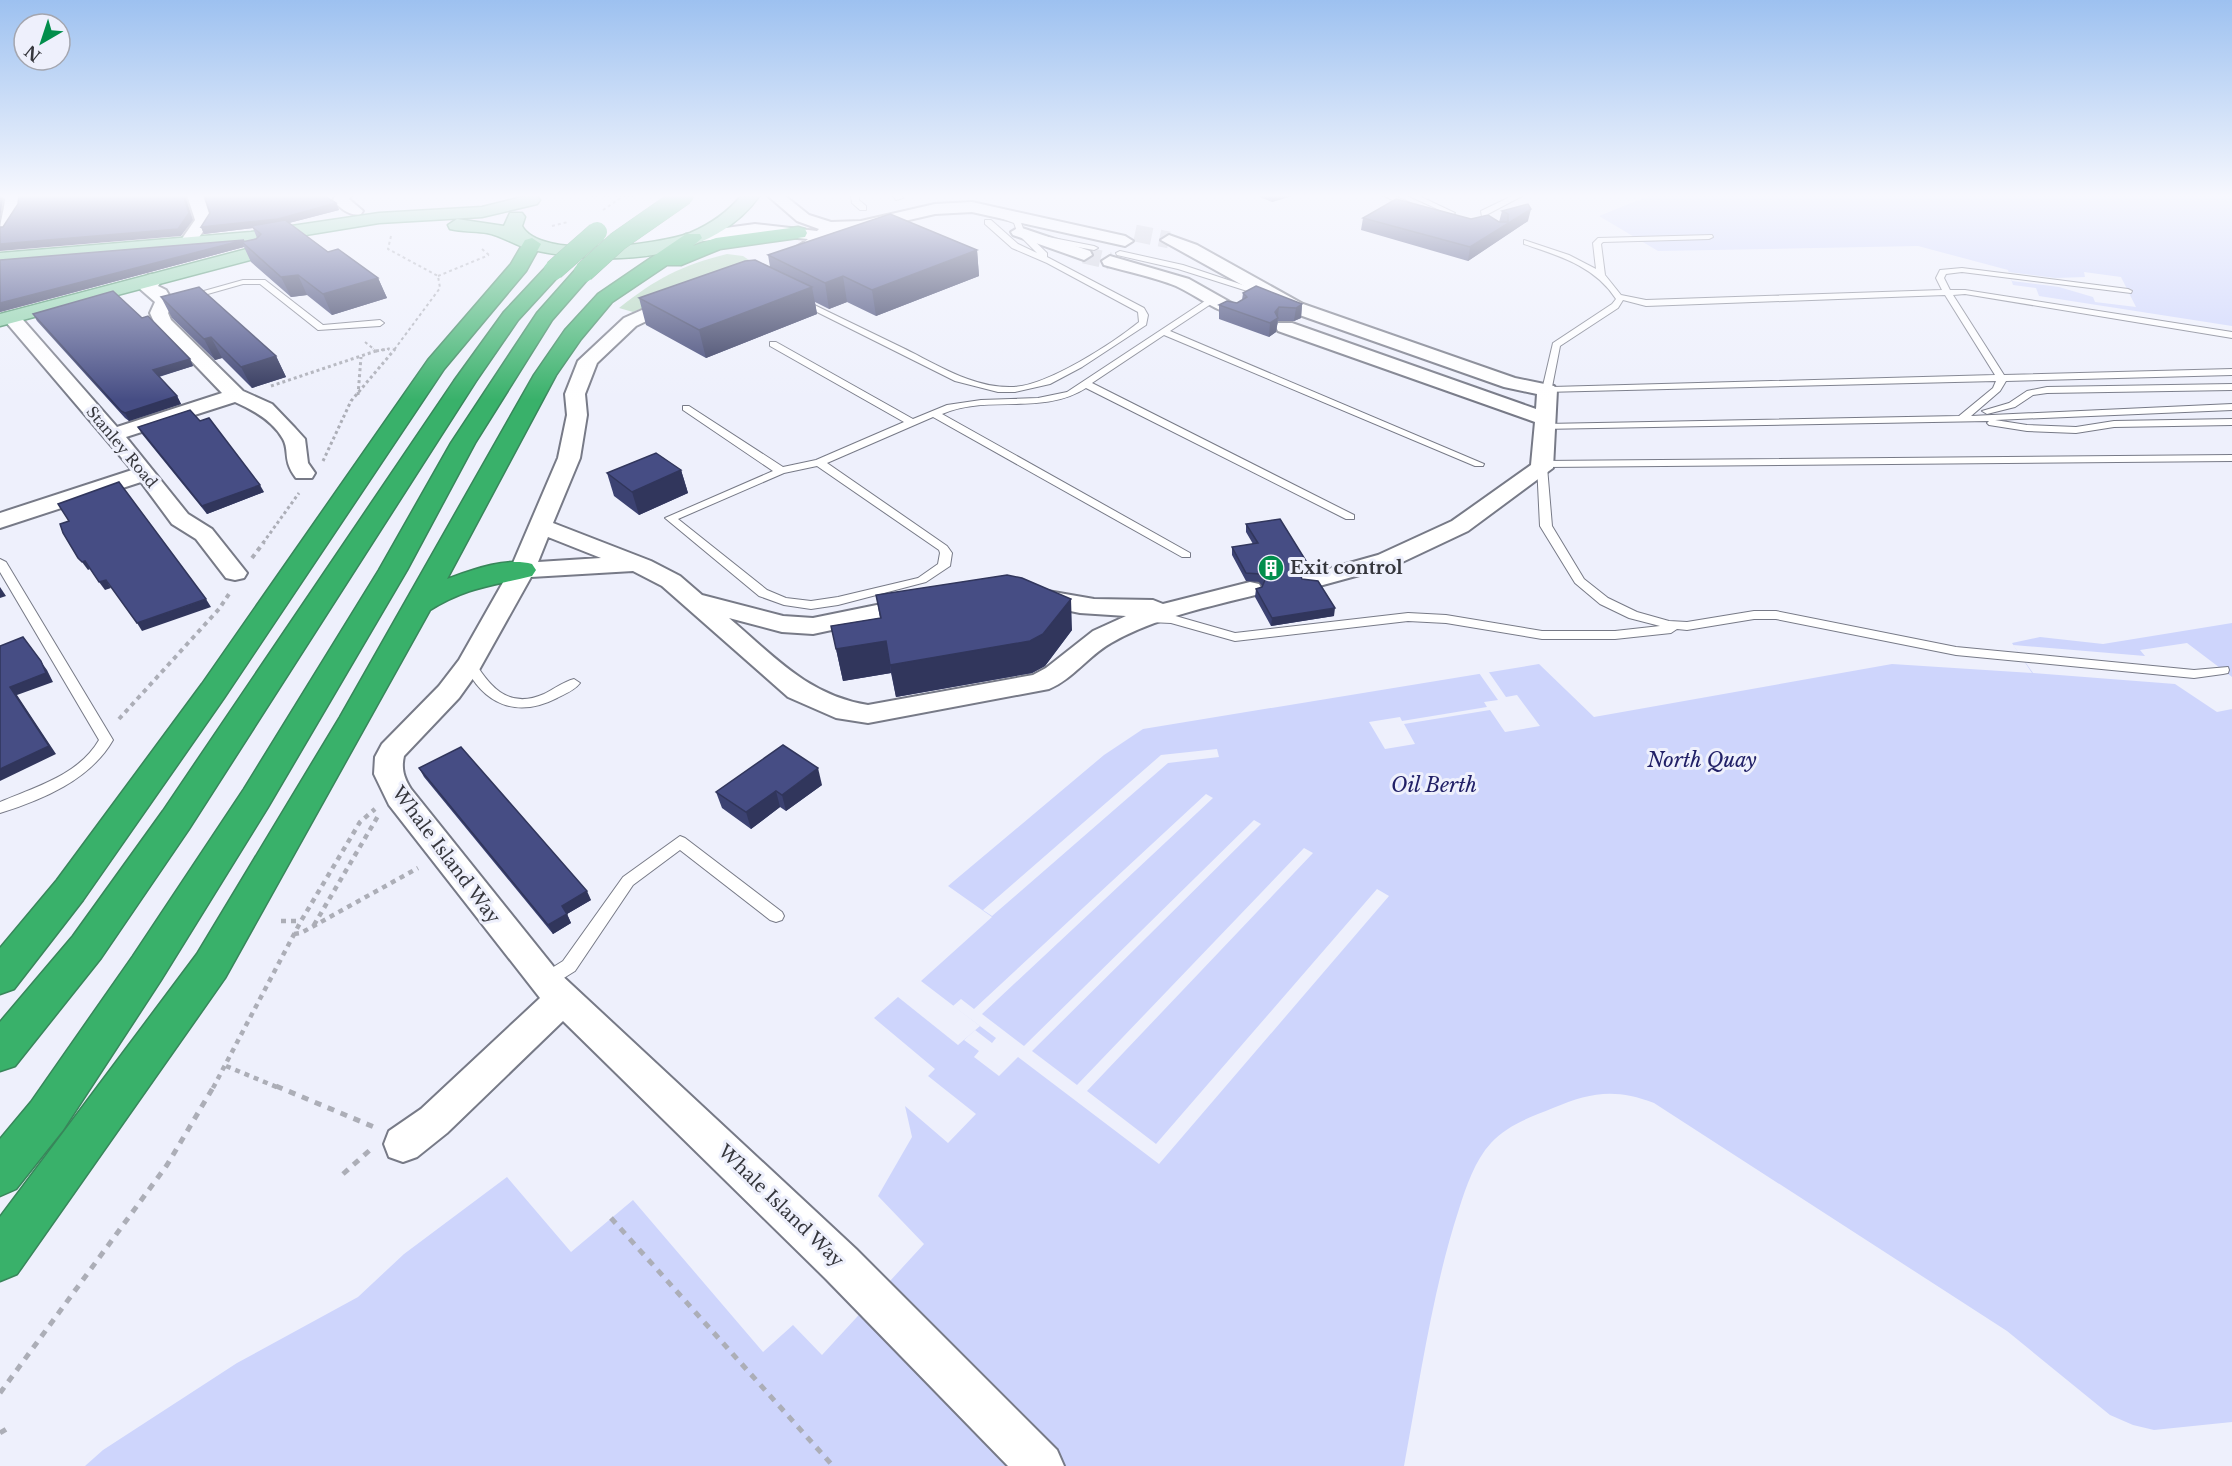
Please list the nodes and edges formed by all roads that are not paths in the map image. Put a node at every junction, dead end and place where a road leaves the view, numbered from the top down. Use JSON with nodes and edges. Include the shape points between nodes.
{"nodes":[{"id":1,"x":213,"y":263,"type":"edge"},
{"id":2,"x":520,"y":263,"type":"edge"},
{"id":3,"x":574,"y":263,"type":"edge"},
{"id":4,"x":580,"y":263,"type":"edge"},
{"id":5,"x":655,"y":263,"type":"edge"},
{"id":6,"x":671,"y":263,"type":"edge"},
{"id":7,"x":1055,"y":263,"type":"edge"},
{"id":8,"x":1150,"y":263,"type":"tunnel mouth"},
{"id":9,"x":1170,"y":263,"type":"edge"},
{"id":10,"x":1214,"y":263,"type":"edge"},
{"id":11,"x":1583,"y":263,"type":"edge"},
{"id":12,"x":1600,"y":263,"type":"edge"},
{"id":13,"x":568,"y":271,"type":"junction"},
{"id":14,"x":1601,"y":274,"type":"junction"},
{"id":15,"x":154,"y":279,"type":"junction"},
{"id":16,"x":2128,"y":291,"type":"dead end"},
{"id":17,"x":696,"y":292,"type":"edge"},
{"id":18,"x":1947,"y":292,"type":"junction"},
{"id":19,"x":789,"y":296,"type":"edge"},
{"id":20,"x":1620,"y":297,"type":"junction"},
{"id":21,"x":1279,"y":299,"type":"junction"},
{"id":22,"x":1211,"y":300,"type":"junction"},
{"id":23,"x":164,"y":302,"type":"junction"},
{"id":24,"x":1235,"y":310,"type":"edge"},
{"id":25,"x":592,"y":314,"type":"junction"},
{"id":26,"x":5,"y":318,"type":"edge"},
{"id":27,"x":380,"y":323,"type":"dead end"},
{"id":28,"x":1285,"y":327,"type":"dead end"},
{"id":29,"x":1164,"y":332,"type":"junction"},
{"id":30,"x":2232,"y":335,"type":"edge"},
{"id":31,"x":773,"y":344,"type":"dead end"},
{"id":32,"x":2232,"y":372,"type":"edge"},
{"id":33,"x":2002,"y":378,"type":"junction"},
{"id":34,"x":1086,"y":384,"type":"junction"},
{"id":35,"x":2232,"y":387,"type":"edge"},
{"id":36,"x":1547,"y":390,"type":"junction"},
{"id":37,"x":238,"y":395,"type":"junction"},
{"id":38,"x":2232,"y":407,"type":"edge"},
{"id":39,"x":686,"y":408,"type":"dead end"},
{"id":40,"x":933,"y":413,"type":"junction"},
{"id":41,"x":1961,"y":418,"type":"junction"},
{"id":42,"x":911,"y":422,"type":"junction"},
{"id":43,"x":2232,"y":422,"type":"edge"},
{"id":44,"x":1545,"y":423,"type":"junction"},
{"id":45,"x":112,"y":435,"type":"junction"},
{"id":46,"x":2232,"y":458,"type":"edge"},
{"id":47,"x":819,"y":462,"type":"junction"},
{"id":48,"x":1479,"y":464,"type":"dead end"},
{"id":49,"x":1542,"y":466,"type":"junction"},
{"id":50,"x":781,"y":471,"type":"junction"},
{"id":51,"x":146,"y":473,"type":"junction"},
{"id":52,"x":304,"y":473,"type":"dead end"},
{"id":53,"x":1350,"y":517,"type":"dead end"},
{"id":54,"x":0,"y":521,"type":"edge"},
{"id":55,"x":541,"y":526,"type":"junction"},
{"id":56,"x":1186,"y":555,"type":"dead end"},
{"id":57,"x":0,"y":562,"type":"edge"},
{"id":58,"x":635,"y":564,"type":"junction"},
{"id":59,"x":522,"y":570,"type":"junction"},
{"id":60,"x":235,"y":573,"type":"dead end"},
{"id":61,"x":1312,"y":581,"type":"edge"},
{"id":62,"x":1250,"y":589,"type":"dead end"},
{"id":63,"x":1010,"y":592,"type":"edge"},
{"id":64,"x":696,"y":601,"type":"junction"},
{"id":65,"x":940,"y":601,"type":"edge"},
{"id":66,"x":416,"y":606,"type":"junction"},
{"id":67,"x":1179,"y":607,"type":"junction"},
{"id":68,"x":1148,"y":618,"type":"junction"},
{"id":69,"x":1703,"y":625,"type":"junction"},
{"id":70,"x":470,"y":664,"type":"junction"},
{"id":71,"x":2223,"y":670,"type":"dead end"},
{"id":72,"x":574,"y":684,"type":"dead end"},
{"id":73,"x":0,"y":808,"type":"edge"},
{"id":74,"x":776,"y":916,"type":"dead end"},
{"id":75,"x":0,"y":977,"type":"edge"},
{"id":76,"x":554,"y":989,"type":"junction"},
{"id":77,"x":0,"y":1053,"type":"edge"},
{"id":78,"x":385,"y":1140,"type":"road end"},
{"id":79,"x":0,"y":1174,"type":"edge"},
{"id":80,"x":0,"y":1257,"type":"edge"},
{"id":81,"x":1041,"y":1466,"type":"edge"}],
"edges":[{"from":1,"to":15,"type":"main road"},
{"from":2,"to":75,"type":"highway","via":[[436,365],[213,692],[70,890]]},
{"from":3,"to":13,"type":"highway","bridge":true},
{"from":4,"to":13,"type":"highway","bridge":true},
{"from":5,"to":25,"type":"highway","via":[[617,288]]},
{"from":6,"to":25,"type":"highway"},
{"from":7,"to":19,"type":"lane","via":[[1135,306],[1144,320],[1056,380],[1027,388],[995,389],[958,379]]},
{"from":8,"to":22,"type":"street"},
{"from":9,"to":21,"type":"lane"},
{"from":10,"to":21,"type":"street"},
{"from":11,"to":14,"type":"lane"},
{"from":12,"to":14,"type":"lane"},
{"from":13,"to":77,"type":"highway","via":[[511,316],[163,840],[87,947]]},
{"from":13,"to":79,"type":"highway","via":[[256,798],[47,1116]]},
{"from":14,"to":20,"type":"lane"},
{"from":15,"to":23,"type":"street","via":[[148,288],[160,294]]},
{"from":15,"to":26,"type":"main road"},
{"from":16,"to":18,"type":"lane","via":[[1955,270],[1940,276]]},
{"from":17,"to":55,"type":"street","name":"Whale Island Way","via":[[630,322],[588,361],[574,394],[577,415],[569,458]]},
{"from":18,"to":20,"type":"lane","via":[[1646,303]]},
{"from":18,"to":30,"type":"lane"},
{"from":18,"to":33,"type":"lane"},
{"from":20,"to":36,"type":"lane","via":[[1615,306],[1557,345]]},
{"from":21,"to":36,"type":"street","via":[[1511,383]]},
{"from":22,"to":24,"type":"street"},
{"from":22,"to":29,"type":"lane"},
{"from":23,"to":27,"type":"lane","via":[[243,282],[262,282],[321,328]]},
{"from":23,"to":37,"type":"street","via":[[159,316]]},
{"from":25,"to":66,"type":"highway","via":[[545,375]]},
{"from":26,"to":45,"type":"street","name":"Stanley Road"},
{"from":28,"to":44,"type":"street"},
{"from":29,"to":34,"type":"lane"},
{"from":29,"to":48,"type":"lane"},
{"from":31,"to":42,"type":"lane"},
{"from":32,"to":33,"type":"lane"},
{"from":33,"to":36,"type":"lane"},
{"from":33,"to":41,"type":"lane","via":[[1997,389]]},
{"from":34,"to":40,"type":"lane","via":[[1051,399],[970,404]]},
{"from":34,"to":53,"type":"lane"},
{"from":35,"to":41,"type":"lane","via":[[2036,391],[2012,405]]},
{"from":36,"to":44,"type":"street"},
{"from":37,"to":45,"type":"street"},
{"from":37,"to":52,"type":"street","via":[[265,408],[294,440],[297,464]]},
{"from":38,"to":41,"type":"lane"},
{"from":39,"to":50,"type":"lane"},
{"from":40,"to":42,"type":"lane"},
{"from":40,"to":56,"type":"lane"},
{"from":41,"to":43,"type":"lane","via":[[2027,428],[2076,430],[2114,424]]},
{"from":41,"to":44,"type":"lane"},
{"from":42,"to":47,"type":"lane"},
{"from":44,"to":49,"type":"street"},
{"from":45,"to":51,"type":"street","name":"Stanley Road"},
{"from":46,"to":49,"type":"lane"},
{"from":47,"to":50,"type":"lane"},
{"from":47,"to":50,"type":"lane","via":[[943,548],[944,566],[907,585],[838,601],[811,605],[784,601],[764,593],[670,518]]},
{"from":49,"to":61,"type":"street","via":[[1460,526],[1387,560]]},
{"from":49,"to":69,"type":"lane","via":[[1546,526],[1588,590],[1618,609],[1652,622]]},
{"from":51,"to":54,"type":"street"},
{"from":51,"to":60,"type":"street","name":"Stanley Road","via":[[180,519],[204,534]]},
{"from":55,"to":58,"type":"street"},
{"from":55,"to":59,"type":"street","name":"Whale Island Way"},
{"from":57,"to":73,"type":"lane","via":[[106,740],[84,768]]},
{"from":58,"to":59,"type":"street"},
{"from":58,"to":64,"type":"street","via":[[671,581]]},
{"from":59,"to":66,"type":"highway","via":[[489,573],[454,584]]},
{"from":59,"to":70,"type":"street","name":"Whale Island Way"},
{"from":62,"to":67,"type":"street"},
{"from":63,"to":67,"type":"street","via":[[1075,607]]},
{"from":64,"to":65,"type":"street","via":[[782,624],[813,626]]},
{"from":64,"to":68,"type":"street","via":[[798,691],[836,709],[868,714],[1039,683],[1099,639]]},
{"from":66,"to":80,"type":"highway","via":[[211,966]]},
{"from":67,"to":68,"type":"street"},
{"from":68,"to":69,"type":"lane","via":[[1172,619],[1235,637],[1408,617],[1553,635],[1631,634]]},
{"from":69,"to":71,"type":"lane","via":[[1776,615],[1926,646],[2022,658],[2194,674]]},
{"from":70,"to":72,"type":"lane","via":[[488,690],[520,704],[535,702]]},
{"from":70,"to":76,"type":"street","name":"Whale Island Way","via":[[449,692],[392,751],[387,760],[389,806]]},
{"from":74,"to":76,"type":"lane","via":[[680,842],[628,881]]},
{"from":76,"to":78,"type":"street","via":[[434,1121]]},
{"from":76,"to":81,"type":"street","name":"Whale Island Way","via":[[841,1264]]}]}
